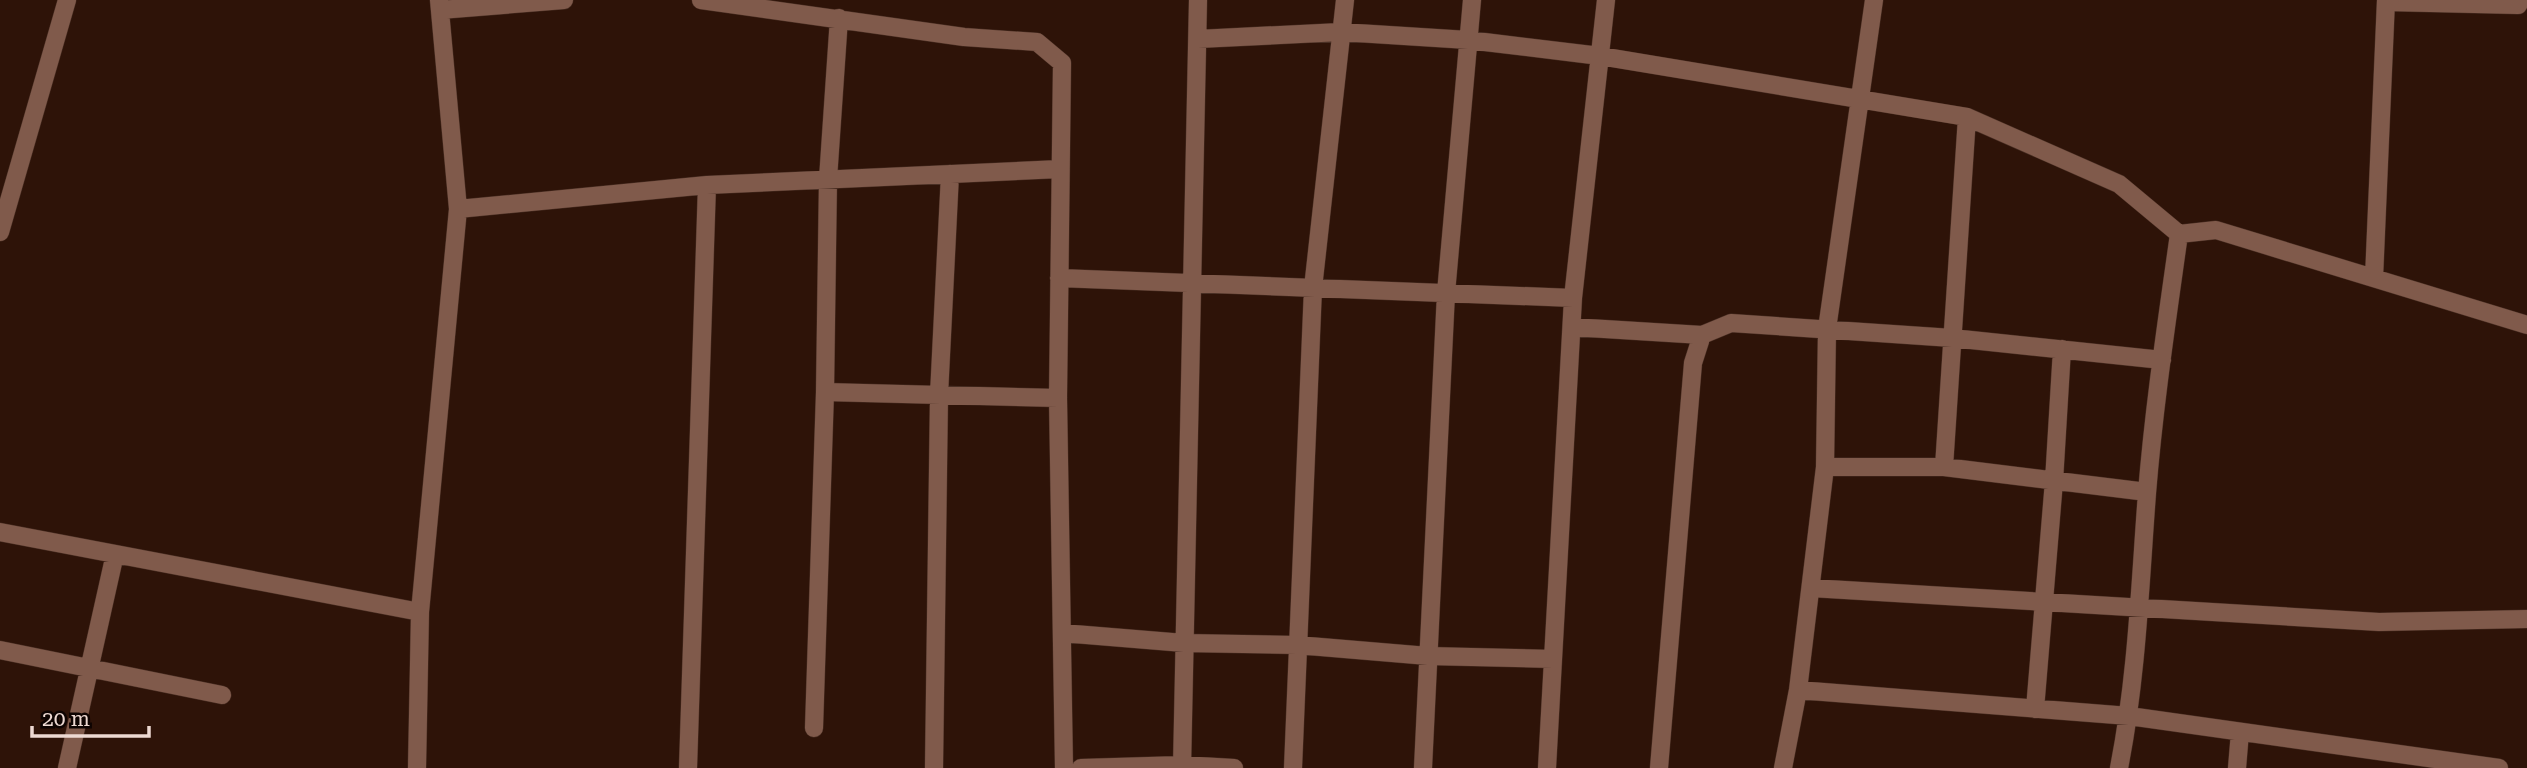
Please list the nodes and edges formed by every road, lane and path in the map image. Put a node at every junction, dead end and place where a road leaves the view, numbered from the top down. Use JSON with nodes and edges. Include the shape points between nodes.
{"nodes":[{"id":1,"x":66,"y":0,"type":"edge"},
{"id":2,"x":564,"y":0,"type":"edge"},
{"id":3,"x":701,"y":0,"type":"edge"},
{"id":4,"x":1198,"y":0,"type":"edge"},
{"id":5,"x":1345,"y":0,"type":"edge"},
{"id":6,"x":1472,"y":0,"type":"edge"},
{"id":7,"x":1606,"y":0,"type":"edge"},
{"id":8,"x":1874,"y":0,"type":"edge"},
{"id":9,"x":2521,"y":0,"type":"edge"},
{"id":10,"x":2386,"y":1,"type":"edge"},
{"id":11,"x":440,"y":5,"type":"edge"},
{"id":12,"x":839,"y":18,"type":"junction"},
{"id":13,"x":1341,"y":32,"type":"junction"},
{"id":14,"x":1198,"y":39,"type":"junction"},
{"id":15,"x":1468,"y":40,"type":"junction"},
{"id":16,"x":1600,"y":56,"type":"junction"},
{"id":17,"x":1861,"y":98,"type":"junction"},
{"id":18,"x":1967,"y":117,"type":"junction"},
{"id":19,"x":1060,"y":169,"type":"junction"},
{"id":20,"x":950,"y":174,"type":"junction"},
{"id":21,"x":828,"y":179,"type":"junction"},
{"id":22,"x":707,"y":185,"type":"junction"},
{"id":23,"x":458,"y":209,"type":"junction"},
{"id":24,"x":0,"y":232,"type":"edge"},
{"id":25,"x":2179,"y":234,"type":"junction"},
{"id":26,"x":1059,"y":278,"type":"junction"},
{"id":27,"x":2374,"y":278,"type":"junction"},
{"id":28,"x":1192,"y":284,"type":"junction"},
{"id":29,"x":1313,"y":288,"type":"junction"},
{"id":30,"x":1446,"y":293,"type":"junction"},
{"id":31,"x":1573,"y":298,"type":"junction"},
{"id":32,"x":2527,"y":325,"type":"edge"},
{"id":33,"x":1572,"y":327,"type":"junction"},
{"id":34,"x":1827,"y":329,"type":"junction"},
{"id":35,"x":1702,"y":335,"type":"junction"},
{"id":36,"x":1952,"y":338,"type":"junction"},
{"id":37,"x":2062,"y":349,"type":"junction"},
{"id":38,"x":2162,"y":360,"type":"junction"},
{"id":39,"x":825,"y":392,"type":"junction"},
{"id":40,"x":939,"y":395,"type":"junction"},
{"id":41,"x":1058,"y":398,"type":"junction"},
{"id":42,"x":1825,"y":467,"type":"junction"},
{"id":43,"x":1944,"y":467,"type":"junction"},
{"id":44,"x":2054,"y":481,"type":"junction"},
{"id":45,"x":2147,"y":492,"type":"junction"},
{"id":46,"x":0,"y":532,"type":"edge"},
{"id":47,"x":115,"y":554,"type":"junction"},
{"id":48,"x":1811,"y":589,"type":"junction"},
{"id":49,"x":2043,"y":602,"type":"junction"},
{"id":50,"x":2140,"y":608,"type":"junction"},
{"id":51,"x":421,"y":612,"type":"junction"},
{"id":52,"x":2527,"y":619,"type":"edge"},
{"id":53,"x":1062,"y":633,"type":"junction"},
{"id":54,"x":1184,"y":643,"type":"junction"},
{"id":55,"x":1297,"y":645,"type":"junction"},
{"id":56,"x":0,"y":650,"type":"edge"},
{"id":57,"x":1428,"y":656,"type":"junction"},
{"id":58,"x":1553,"y":659,"type":"junction"},
{"id":59,"x":90,"y":667,"type":"junction"},
{"id":60,"x":1798,"y":690,"type":"junction"},
{"id":61,"x":222,"y":695,"type":"dead end"},
{"id":62,"x":2035,"y":709,"type":"junction"},
{"id":63,"x":2129,"y":716,"type":"junction"},
{"id":64,"x":814,"y":728,"type":"dead end"},
{"id":65,"x":2240,"y":732,"type":"junction"},
{"id":66,"x":1182,"y":767,"type":"edge"},
{"id":67,"x":67,"y":768,"type":"edge"},
{"id":68,"x":417,"y":768,"type":"edge"},
{"id":69,"x":688,"y":768,"type":"edge"},
{"id":70,"x":934,"y":768,"type":"edge"},
{"id":71,"x":1064,"y":768,"type":"edge"},
{"id":72,"x":1081,"y":768,"type":"edge"},
{"id":73,"x":1234,"y":768,"type":"edge"},
{"id":74,"x":1293,"y":768,"type":"edge"},
{"id":75,"x":1423,"y":768,"type":"edge"},
{"id":76,"x":1547,"y":768,"type":"edge"},
{"id":77,"x":1659,"y":768,"type":"edge"},
{"id":78,"x":1783,"y":768,"type":"edge"},
{"id":79,"x":2119,"y":768,"type":"edge"},
{"id":80,"x":2237,"y":768,"type":"edge"},
{"id":81,"x":2491,"y":768,"type":"edge"}],
"edges":[{"from":1,"to":24,"type":"street"},
{"from":2,"to":11,"type":"street"},
{"from":3,"to":12,"type":"street"},
{"from":4,"to":14,"type":"street"},
{"from":5,"to":13,"type":"street"},
{"from":6,"to":15,"type":"street"},
{"from":7,"to":16,"type":"street"},
{"from":8,"to":17,"type":"street"},
{"from":9,"to":10,"type":"street","via":[[2518,5]]},
{"from":10,"to":27,"type":"street"},
{"from":11,"to":23,"type":"street"},
{"from":12,"to":19,"type":"street","via":[[964,37],[1037,42],[1062,63]]},
{"from":12,"to":21,"type":"street"},
{"from":13,"to":14,"type":"street"},
{"from":13,"to":15,"type":"street"},
{"from":13,"to":29,"type":"street"},
{"from":14,"to":28,"type":"street"},
{"from":15,"to":16,"type":"street"},
{"from":15,"to":30,"type":"street"},
{"from":16,"to":17,"type":"street"},
{"from":16,"to":31,"type":"street"},
{"from":17,"to":18,"type":"street"},
{"from":17,"to":34,"type":"street"},
{"from":18,"to":25,"type":"street","via":[[2119,184]]},
{"from":18,"to":36,"type":"street"},
{"from":19,"to":20,"type":"street"},
{"from":19,"to":26,"type":"street"},
{"from":20,"to":21,"type":"street"},
{"from":20,"to":40,"type":"street"},
{"from":21,"to":22,"type":"street"},
{"from":21,"to":39,"type":"street"},
{"from":22,"to":23,"type":"street"},
{"from":22,"to":69,"type":"street"},
{"from":23,"to":51,"type":"street"},
{"from":25,"to":27,"type":"street","via":[[2216,230]]},
{"from":25,"to":38,"type":"street"},
{"from":26,"to":28,"type":"street"},
{"from":26,"to":41,"type":"street"},
{"from":27,"to":32,"type":"street"},
{"from":28,"to":29,"type":"street"},
{"from":28,"to":54,"type":"street"},
{"from":29,"to":30,"type":"street"},
{"from":29,"to":55,"type":"street"},
{"from":30,"to":31,"type":"street"},
{"from":30,"to":57,"type":"street"},
{"from":31,"to":33,"type":"street"},
{"from":33,"to":35,"type":"street"},
{"from":33,"to":58,"type":"street"},
{"from":34,"to":35,"type":"street","via":[[1731,323]]},
{"from":34,"to":36,"type":"street"},
{"from":34,"to":42,"type":"street"},
{"from":35,"to":77,"type":"street","via":[[1693,363]]},
{"from":36,"to":37,"type":"street"},
{"from":36,"to":43,"type":"street"},
{"from":37,"to":38,"type":"street"},
{"from":37,"to":44,"type":"street"},
{"from":38,"to":45,"type":"street"},
{"from":39,"to":40,"type":"street"},
{"from":39,"to":64,"type":"street"},
{"from":40,"to":41,"type":"street"},
{"from":40,"to":70,"type":"street"},
{"from":41,"to":53,"type":"street"},
{"from":42,"to":43,"type":"street"},
{"from":42,"to":48,"type":"street"},
{"from":43,"to":44,"type":"street"},
{"from":44,"to":45,"type":"street"},
{"from":44,"to":49,"type":"street"},
{"from":45,"to":50,"type":"street"},
{"from":46,"to":47,"type":"street"},
{"from":47,"to":51,"type":"street"},
{"from":47,"to":59,"type":"street"},
{"from":48,"to":49,"type":"street"},
{"from":48,"to":60,"type":"street"},
{"from":49,"to":50,"type":"street"},
{"from":49,"to":62,"type":"street"},
{"from":50,"to":52,"type":"street","via":[[2379,622]]},
{"from":50,"to":63,"type":"street"},
{"from":51,"to":68,"type":"street"},
{"from":53,"to":54,"type":"street"},
{"from":53,"to":71,"type":"street"},
{"from":54,"to":55,"type":"street"},
{"from":54,"to":66,"type":"street"},
{"from":55,"to":57,"type":"street"},
{"from":55,"to":74,"type":"street"},
{"from":56,"to":59,"type":"street"},
{"from":57,"to":58,"type":"street"},
{"from":57,"to":75,"type":"street"},
{"from":58,"to":76,"type":"street"},
{"from":59,"to":61,"type":"street"},
{"from":59,"to":67,"type":"street"},
{"from":60,"to":62,"type":"street"},
{"from":60,"to":78,"type":"street"},
{"from":62,"to":63,"type":"street"},
{"from":63,"to":65,"type":"street"},
{"from":63,"to":79,"type":"street"},
{"from":65,"to":80,"type":"street"},
{"from":65,"to":81,"type":"street"},
{"from":66,"to":72,"type":"street"},
{"from":66,"to":73,"type":"street"}]}
